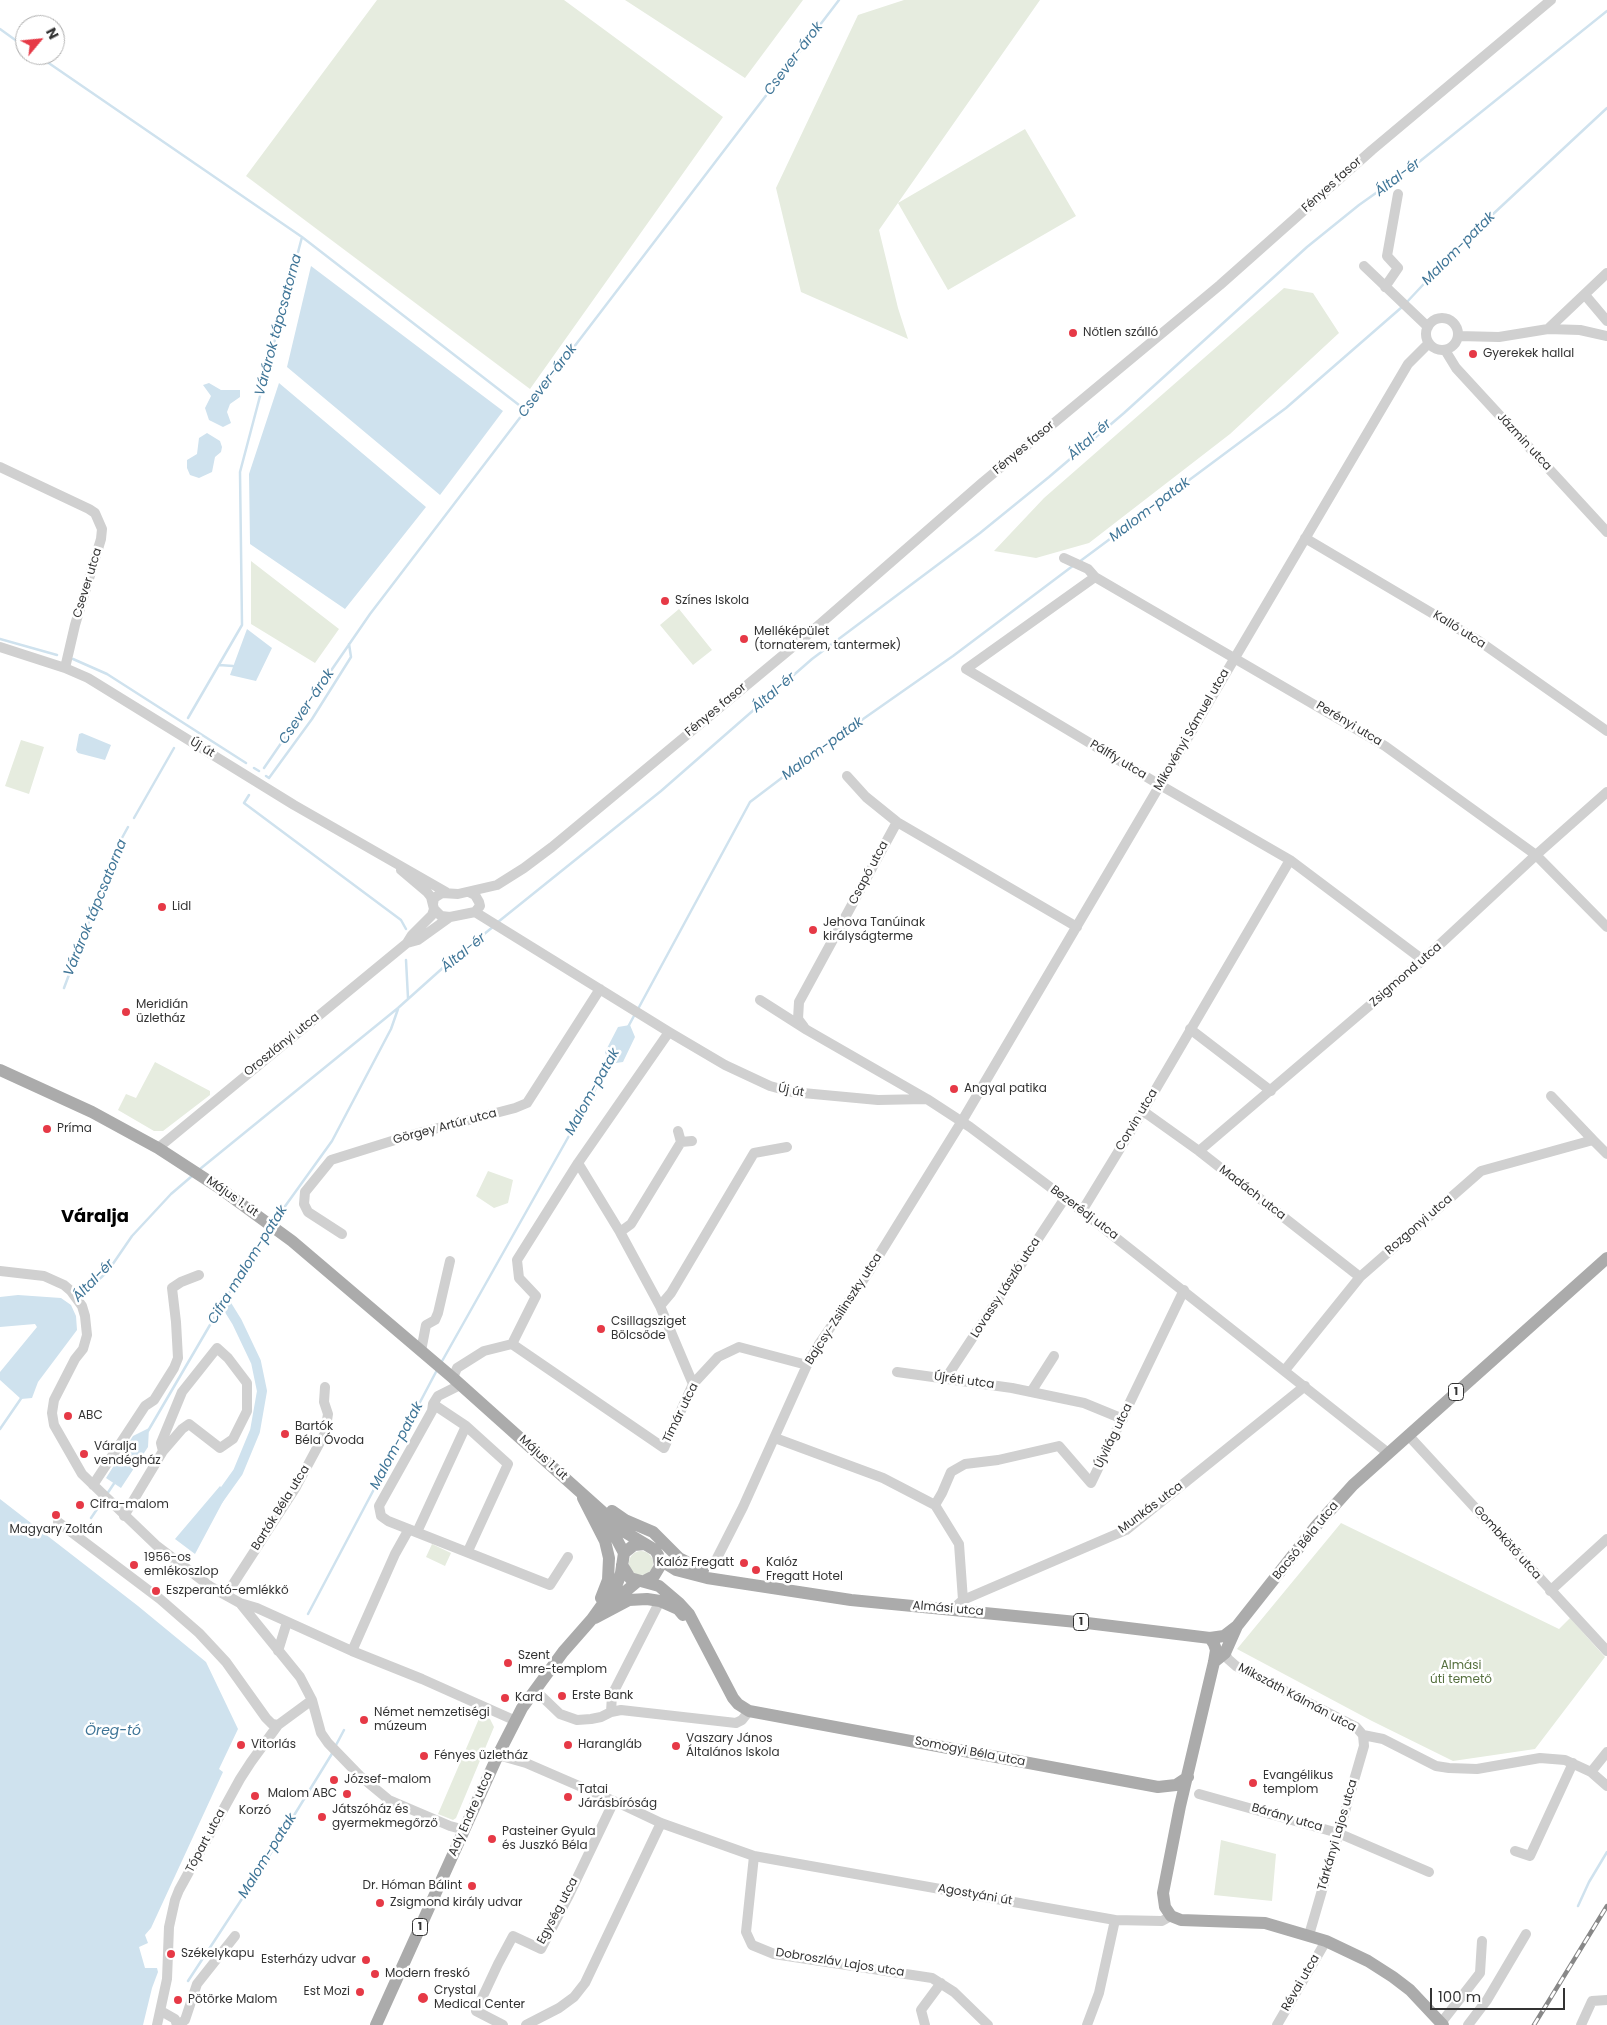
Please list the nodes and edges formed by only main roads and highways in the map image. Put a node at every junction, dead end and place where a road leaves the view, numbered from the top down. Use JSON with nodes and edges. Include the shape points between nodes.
{"nodes":[{"id":1,"x":0,"y":1070,"type":"edge"},
{"id":2,"x":1607,"y":1258,"type":"edge"},
{"id":3,"x":580,"y":1492,"type":"junction"},
{"id":4,"x":645,"y":1544,"type":"junction"},
{"id":5,"x":623,"y":1559,"type":"junction"},
{"id":6,"x":660,"y":1560,"type":"junction"},
{"id":7,"x":641,"y":1581,"type":"junction"},
{"id":8,"x":740,"y":1583,"type":"junction"},
{"id":9,"x":592,"y":1619,"type":"junction"},
{"id":10,"x":1237,"y":1626,"type":"junction"},
{"id":11,"x":700,"y":1634,"type":"junction"},
{"id":12,"x":1210,"y":1638,"type":"junction"},
{"id":13,"x":1214,"y":1662,"type":"junction"},
{"id":14,"x":1188,"y":1777,"type":"junction"},
{"id":15,"x":1158,"y":1787,"type":"junction"},
{"id":16,"x":1180,"y":1806,"type":"junction"},
{"id":17,"x":1442,"y":2024,"type":"edge"},
{"id":18,"x":376,"y":2025,"type":"edge"}],
"edges":[{"from":1,"to":3,"type":"main road","name":"Május 1. út","via":[[92,1112],[158,1148],[266,1221],[448,1374]]},
{"from":2,"to":10,"type":"main road","name":"Bacsó Béla utca","number":"1","via":[[1353,1485],[1325,1515]]},
{"from":3,"to":4,"type":"main road","name":"Május 1. út","via":[[625,1532]]},
{"from":3,"to":5,"type":"main road","name":"Május 1. út","via":[[616,1538]]},
{"from":3,"to":8,"type":"main road","via":[[625,1520],[653,1532],[694,1568]]},
{"from":3,"to":9,"type":"main road","via":[[605,1541],[609,1558],[608,1580]]},
{"from":4,"to":5,"type":"main road","via":[[634,1545]]},
{"from":4,"to":6,"type":"main road","number":"1","via":[[655,1550]]},
{"from":5,"to":7,"type":"main road","number":"1","via":[[626,1575]]},
{"from":5,"to":9,"type":"main road","number":"1","via":[[617,1584]]},
{"from":6,"to":7,"type":"main road","number":"1","via":[[658,1572]]},
{"from":6,"to":8,"type":"main road","name":"Almási utca","number":"1","via":[[676,1570]]},
{"from":7,"to":9,"type":"main road","number":"1"},
{"from":7,"to":11,"type":"main road","number":"1","via":[[667,1591],[689,1614]]},
{"from":8,"to":12,"type":"main road","name":"Almási utca","number":"1","via":[[850,1600]]},
{"from":9,"to":11,"type":"main road","number":"1","via":[[629,1600],[647,1599],[678,1609]]},
{"from":9,"to":18,"type":"main road","name":"Ady Endre utca","number":"1","via":[[563,1652],[516,1721]]},
{"from":10,"to":12,"type":"main road","name":"Almási utca","number":"1","via":[[1224,1636]]},
{"from":10,"to":13,"type":"main road","name":"Bacsó Béla utca","number":"1","via":[[1225,1653]]},
{"from":11,"to":15,"type":"main road","name":"Somogyi Béla utca","number":"1","via":[[733,1698],[749,1711]]},
{"from":12,"to":13,"type":"main road","via":[[1216,1650]]},
{"from":13,"to":14,"type":"main road"},
{"from":14,"to":15,"type":"main road","name":"Somogyi Béla utca","via":[[1176,1785]]},
{"from":14,"to":16,"type":"main road"},
{"from":15,"to":16,"type":"main road","via":[[1170,1792]]},
{"from":16,"to":17,"type":"main road","name":"Agostyáni út","via":[[1163,1893],[1165,1907],[1171,1916],[1181,1920],[1265,1923],[1326,1941],[1393,1977]]}]}
